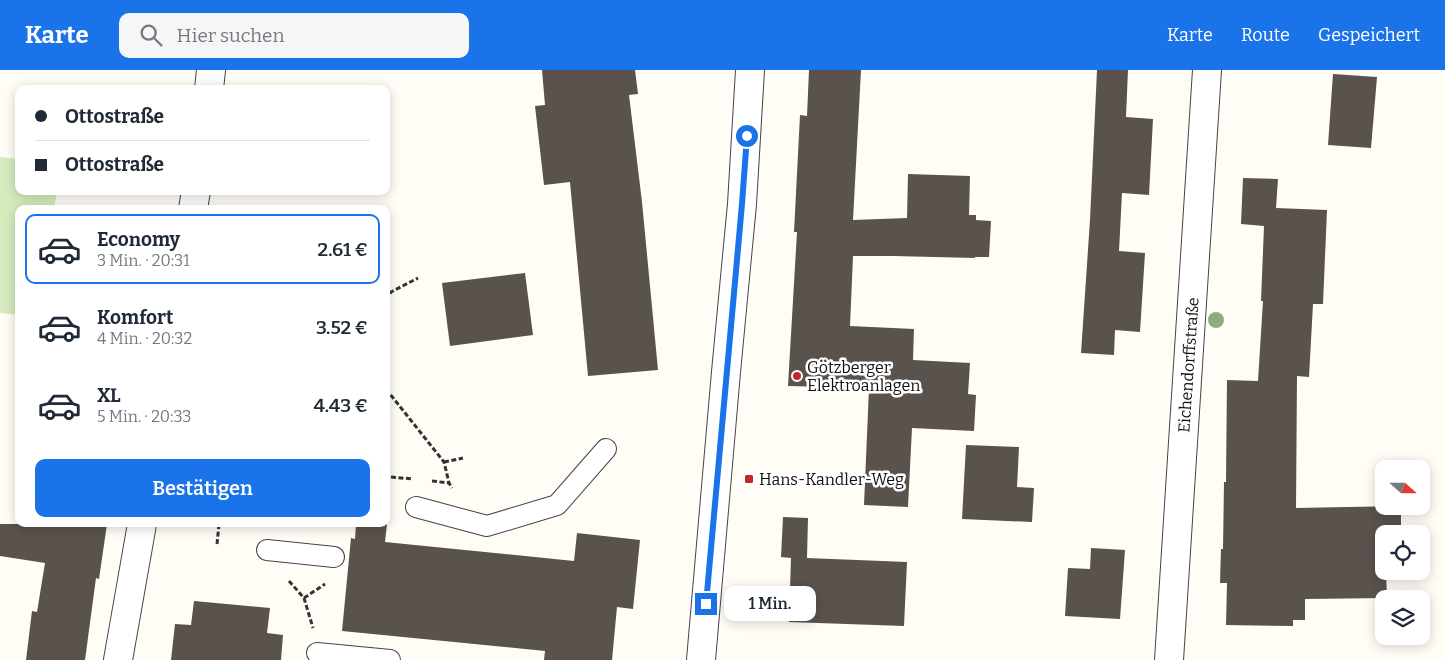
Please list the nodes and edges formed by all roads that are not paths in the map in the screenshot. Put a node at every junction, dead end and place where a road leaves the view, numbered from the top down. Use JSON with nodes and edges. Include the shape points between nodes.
{"nodes":[{"id":1,"x":211,"y":70,"type":"edge"},
{"id":2,"x":750,"y":70,"type":"edge"},
{"id":3,"x":1207,"y":70,"type":"edge"},
{"id":4,"x":209,"y":85,"type":"edge"},
{"id":5,"x":606,"y":449,"type":"dead end"},
{"id":6,"x":416,"y":507,"type":"dead end"},
{"id":7,"x":141,"y":527,"type":"edge"},
{"id":8,"x":267,"y":550,"type":"dead end"},
{"id":9,"x":334,"y":557,"type":"dead end"},
{"id":10,"x":317,"y":653,"type":"dead end"},
{"id":11,"x":118,"y":660,"type":"edge"},
{"id":12,"x":390,"y":660,"type":"edge"},
{"id":13,"x":701,"y":660,"type":"edge"},
{"id":14,"x":1169,"y":660,"type":"edge"}],
"edges":[{"from":1,"to":4,"type":"street"},
{"from":2,"to":13,"type":"street","via":[[742,204]]},
{"from":3,"to":14,"type":"street","name":"Eichendorffstraße"},
{"from":5,"to":6,"type":"lane","via":[[557,505],[487,526]]},
{"from":7,"to":11,"type":"street"},
{"from":8,"to":9,"type":"lane"},
{"from":10,"to":12,"type":"lane"}]}
